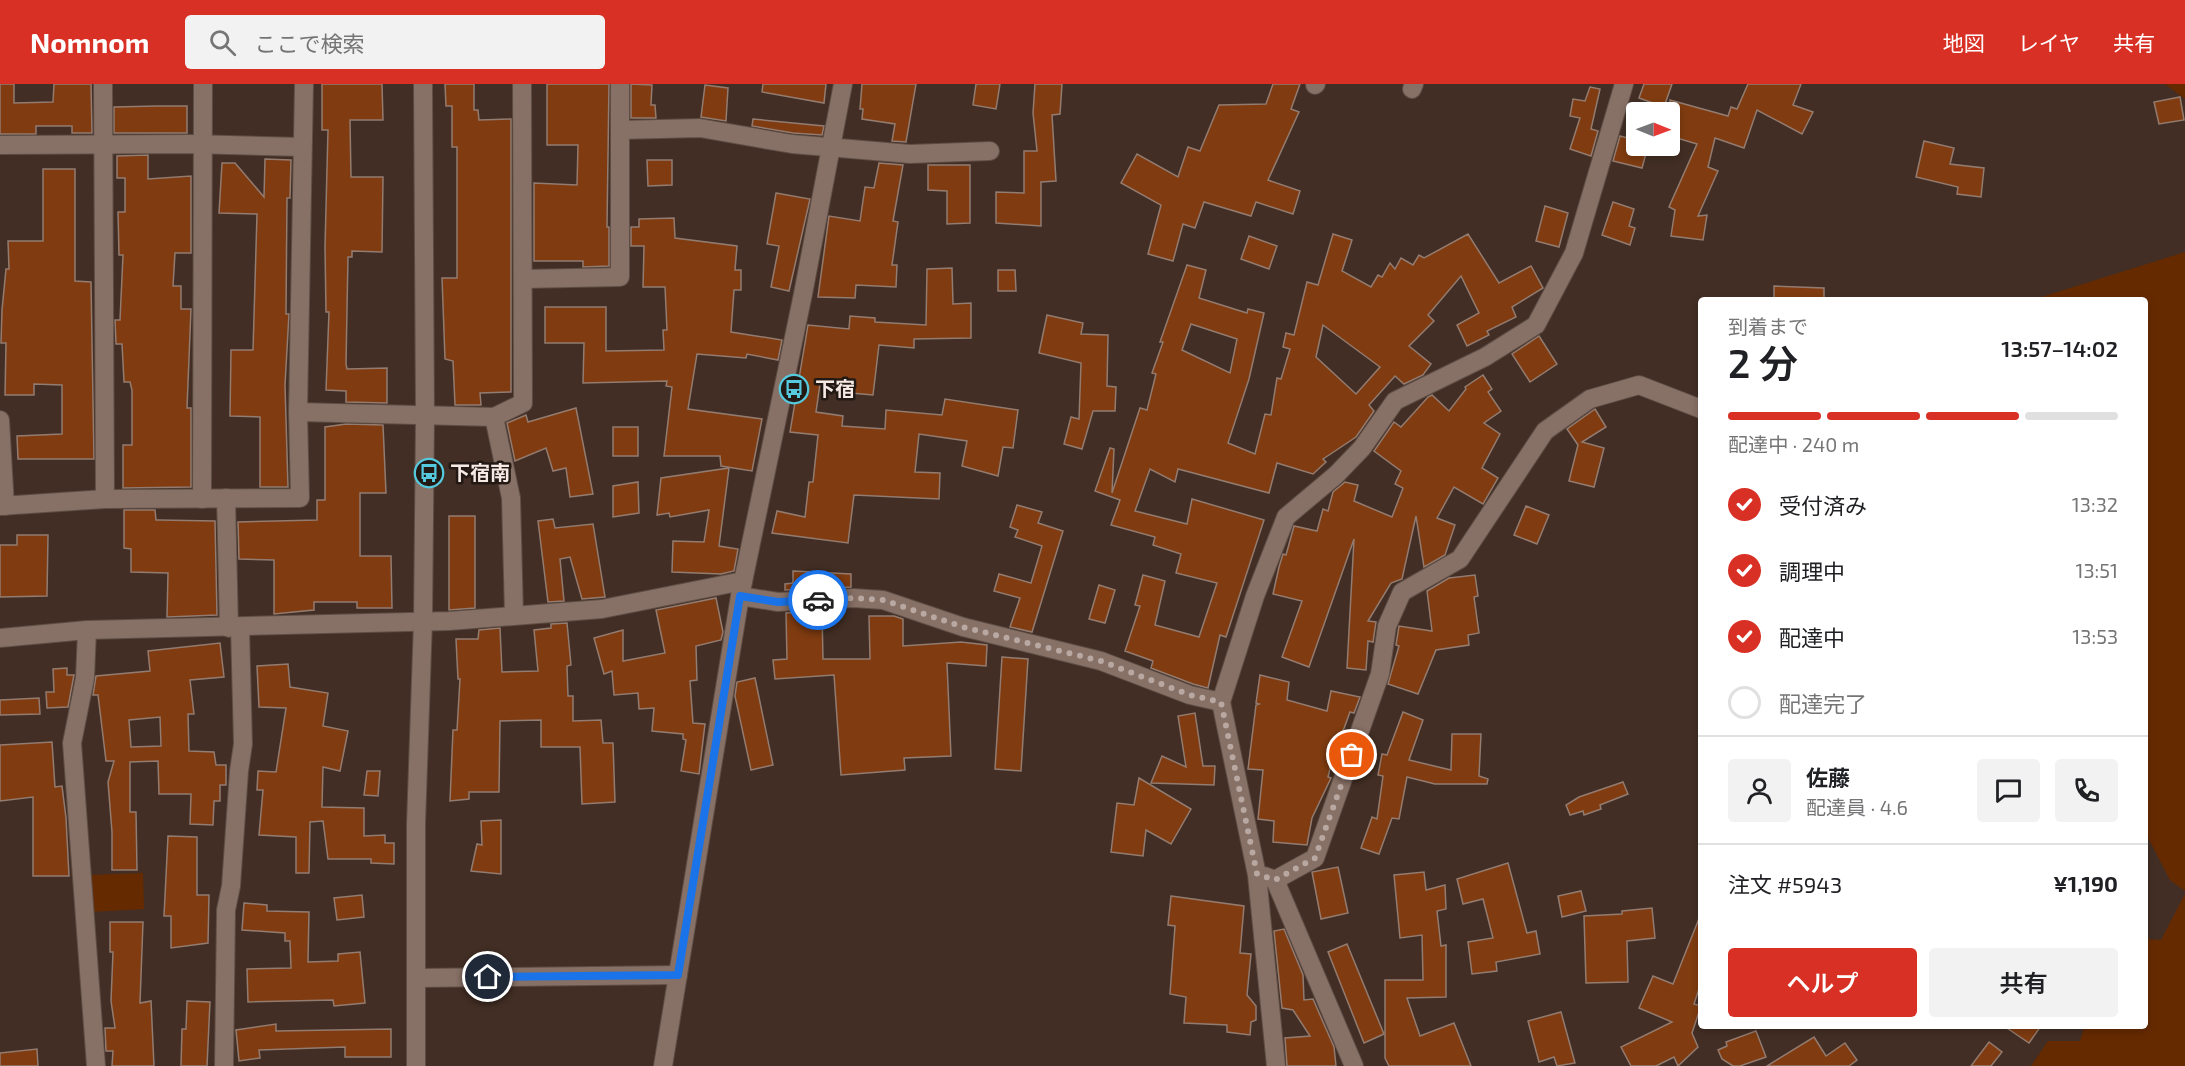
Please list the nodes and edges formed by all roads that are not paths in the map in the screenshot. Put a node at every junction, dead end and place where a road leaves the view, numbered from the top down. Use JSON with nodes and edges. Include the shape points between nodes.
{"nodes":[{"id":1,"x":103,"y":84,"type":"edge"},
{"id":2,"x":203,"y":84,"type":"edge"},
{"id":3,"x":304,"y":84,"type":"edge"},
{"id":4,"x":423,"y":84,"type":"edge"},
{"id":5,"x":522,"y":84,"type":"edge"},
{"id":6,"x":620,"y":84,"type":"edge"},
{"id":7,"x":843,"y":84,"type":"edge"},
{"id":8,"x":1624,"y":84,"type":"edge"},
{"id":9,"x":620,"y":130,"type":"junction"},
{"id":10,"x":103,"y":144,"type":"junction"},
{"id":11,"x":0,"y":145,"type":"edge"},
{"id":12,"x":203,"y":145,"type":"junction"},
{"id":13,"x":302,"y":147,"type":"junction"},
{"id":14,"x":832,"y":147,"type":"junction"},
{"id":15,"x":990,"y":151,"type":"dead end"},
{"id":16,"x":523,"y":279,"type":"junction"},
{"id":17,"x":1698,"y":408,"type":"edge"},
{"id":18,"x":298,"y":412,"type":"junction"},
{"id":19,"x":425,"y":416,"type":"junction"},
{"id":20,"x":494,"y":417,"type":"junction"},
{"id":21,"x":0,"y":420,"type":"edge"},
{"id":22,"x":226,"y":498,"type":"junction"},
{"id":23,"x":105,"y":499,"type":"junction"},
{"id":24,"x":202,"y":499,"type":"junction"},
{"id":25,"x":3,"y":506,"type":"edge"},
{"id":26,"x":741,"y":588,"type":"junction"},
{"id":27,"x":514,"y":615,"type":"junction"},
{"id":28,"x":423,"y":621,"type":"junction"},
{"id":29,"x":234,"y":628,"type":"junction"},
{"id":30,"x":87,"y":630,"type":"junction"},
{"id":31,"x":0,"y":638,"type":"edge"},
{"id":32,"x":1221,"y":702,"type":"junction"},
{"id":33,"x":1257,"y":874,"type":"junction"},
{"id":34,"x":1275,"y":880,"type":"junction"},
{"id":35,"x":678,"y":975,"type":"junction"},
{"id":36,"x":416,"y":978,"type":"junction"},
{"id":37,"x":96,"y":1066,"type":"edge"},
{"id":38,"x":224,"y":1066,"type":"edge"},
{"id":39,"x":416,"y":1066,"type":"edge"},
{"id":40,"x":663,"y":1066,"type":"edge"},
{"id":41,"x":1276,"y":1066,"type":"edge"},
{"id":42,"x":1354,"y":1066,"type":"edge"}],
"edges":[{"from":1,"to":10,"type":"street"},
{"from":2,"to":12,"type":"street"},
{"from":3,"to":13,"type":"street"},
{"from":4,"to":19,"type":"street"},
{"from":5,"to":16,"type":"street"},
{"from":6,"to":9,"type":"street"},
{"from":7,"to":14,"type":"street"},
{"from":8,"to":32,"type":"street","via":[[1574,253],[1536,325],[1485,357],[1395,401],[1362,448],[1286,517]]},
{"from":9,"to":14,"type":"street","via":[[699,128]]},
{"from":9,"to":16,"type":"street","via":[[620,277]]},
{"from":10,"to":11,"type":"street"},
{"from":10,"to":12,"type":"street"},
{"from":10,"to":23,"type":"street"},
{"from":12,"to":13,"type":"street"},
{"from":12,"to":24,"type":"street"},
{"from":13,"to":18,"type":"street"},
{"from":14,"to":15,"type":"street","via":[[910,154]]},
{"from":14,"to":26,"type":"street"},
{"from":16,"to":20,"type":"street","via":[[523,403]]},
{"from":17,"to":34,"type":"street","via":[[1639,385],[1590,399],[1545,431],[1460,559],[1402,592],[1387,626],[1380,674],[1315,858]]},
{"from":18,"to":19,"type":"street"},
{"from":18,"to":22,"type":"street","via":[[300,498]]},
{"from":19,"to":20,"type":"street"},
{"from":19,"to":28,"type":"street"},
{"from":20,"to":27,"type":"street","via":[[511,498]]},
{"from":21,"to":25,"type":"street"},
{"from":22,"to":24,"type":"street"},
{"from":22,"to":29,"type":"street"},
{"from":23,"to":24,"type":"street"},
{"from":23,"to":25,"type":"street"},
{"from":26,"to":27,"type":"street","via":[[602,609]]},
{"from":26,"to":32,"type":"street","via":[[778,602],[883,600],[963,627],[1101,661],[1190,695]]},
{"from":26,"to":35,"type":"street"},
{"from":27,"to":28,"type":"street"},
{"from":28,"to":29,"type":"street"},
{"from":28,"to":36,"type":"street","via":[[416,824]]},
{"from":29,"to":30,"type":"street"},
{"from":29,"to":38,"type":"street","via":[[243,744],[226,910]]},
{"from":30,"to":31,"type":"street"},
{"from":30,"to":37,"type":"street","via":[[85,678],[72,743]]},
{"from":32,"to":33,"type":"street"},
{"from":33,"to":34,"type":"street"},
{"from":33,"to":41,"type":"street"},
{"from":34,"to":42,"type":"street"},
{"from":35,"to":36,"type":"street"},
{"from":35,"to":40,"type":"street"},
{"from":36,"to":39,"type":"street"}]}
